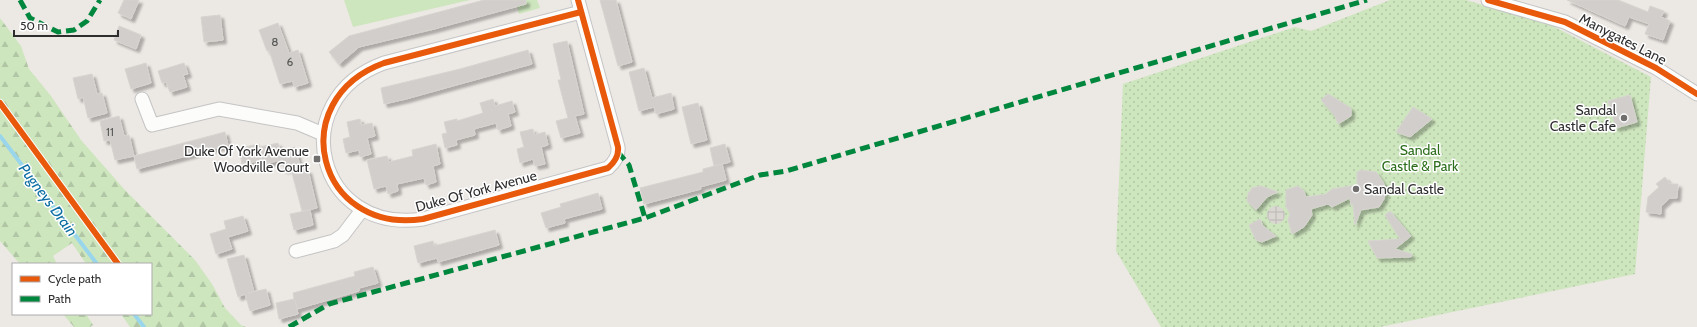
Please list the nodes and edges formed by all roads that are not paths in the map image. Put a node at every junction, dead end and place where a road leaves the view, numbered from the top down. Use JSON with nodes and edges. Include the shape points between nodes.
{"nodes":[{"id":1,"x":1488,"y":0,"type":"edge"},
{"id":2,"x":579,"y":6,"type":"edge"},
{"id":3,"x":1697,"y":94,"type":"edge"},
{"id":4,"x":142,"y":99,"type":"dead end"},
{"id":5,"x":323,"y":134,"type":"junction"},
{"id":6,"x":362,"y":210,"type":"junction"},
{"id":7,"x":296,"y":251,"type":"dead end"}],
"edges":[{"from":1,"to":3,"type":"street","name":"Manygates Lane","via":[[1565,22],[1656,68]]},
{"from":2,"to":5,"type":"street","name":"Duke Of York Avenue","via":[[368,68],[343,88],[334,101]]},
{"from":2,"to":6,"type":"street","name":"Duke Of York Avenue","via":[[618,146],[614,162],[608,168],[423,219],[393,221]]},
{"from":4,"to":5,"type":"street","via":[[152,125],[219,109],[297,123]]},
{"from":5,"to":6,"type":"street","name":"Duke Of York Avenue","via":[[325,158],[331,176],[349,200]]},
{"from":6,"to":7,"type":"street","via":[[343,235],[334,241]]}]}
